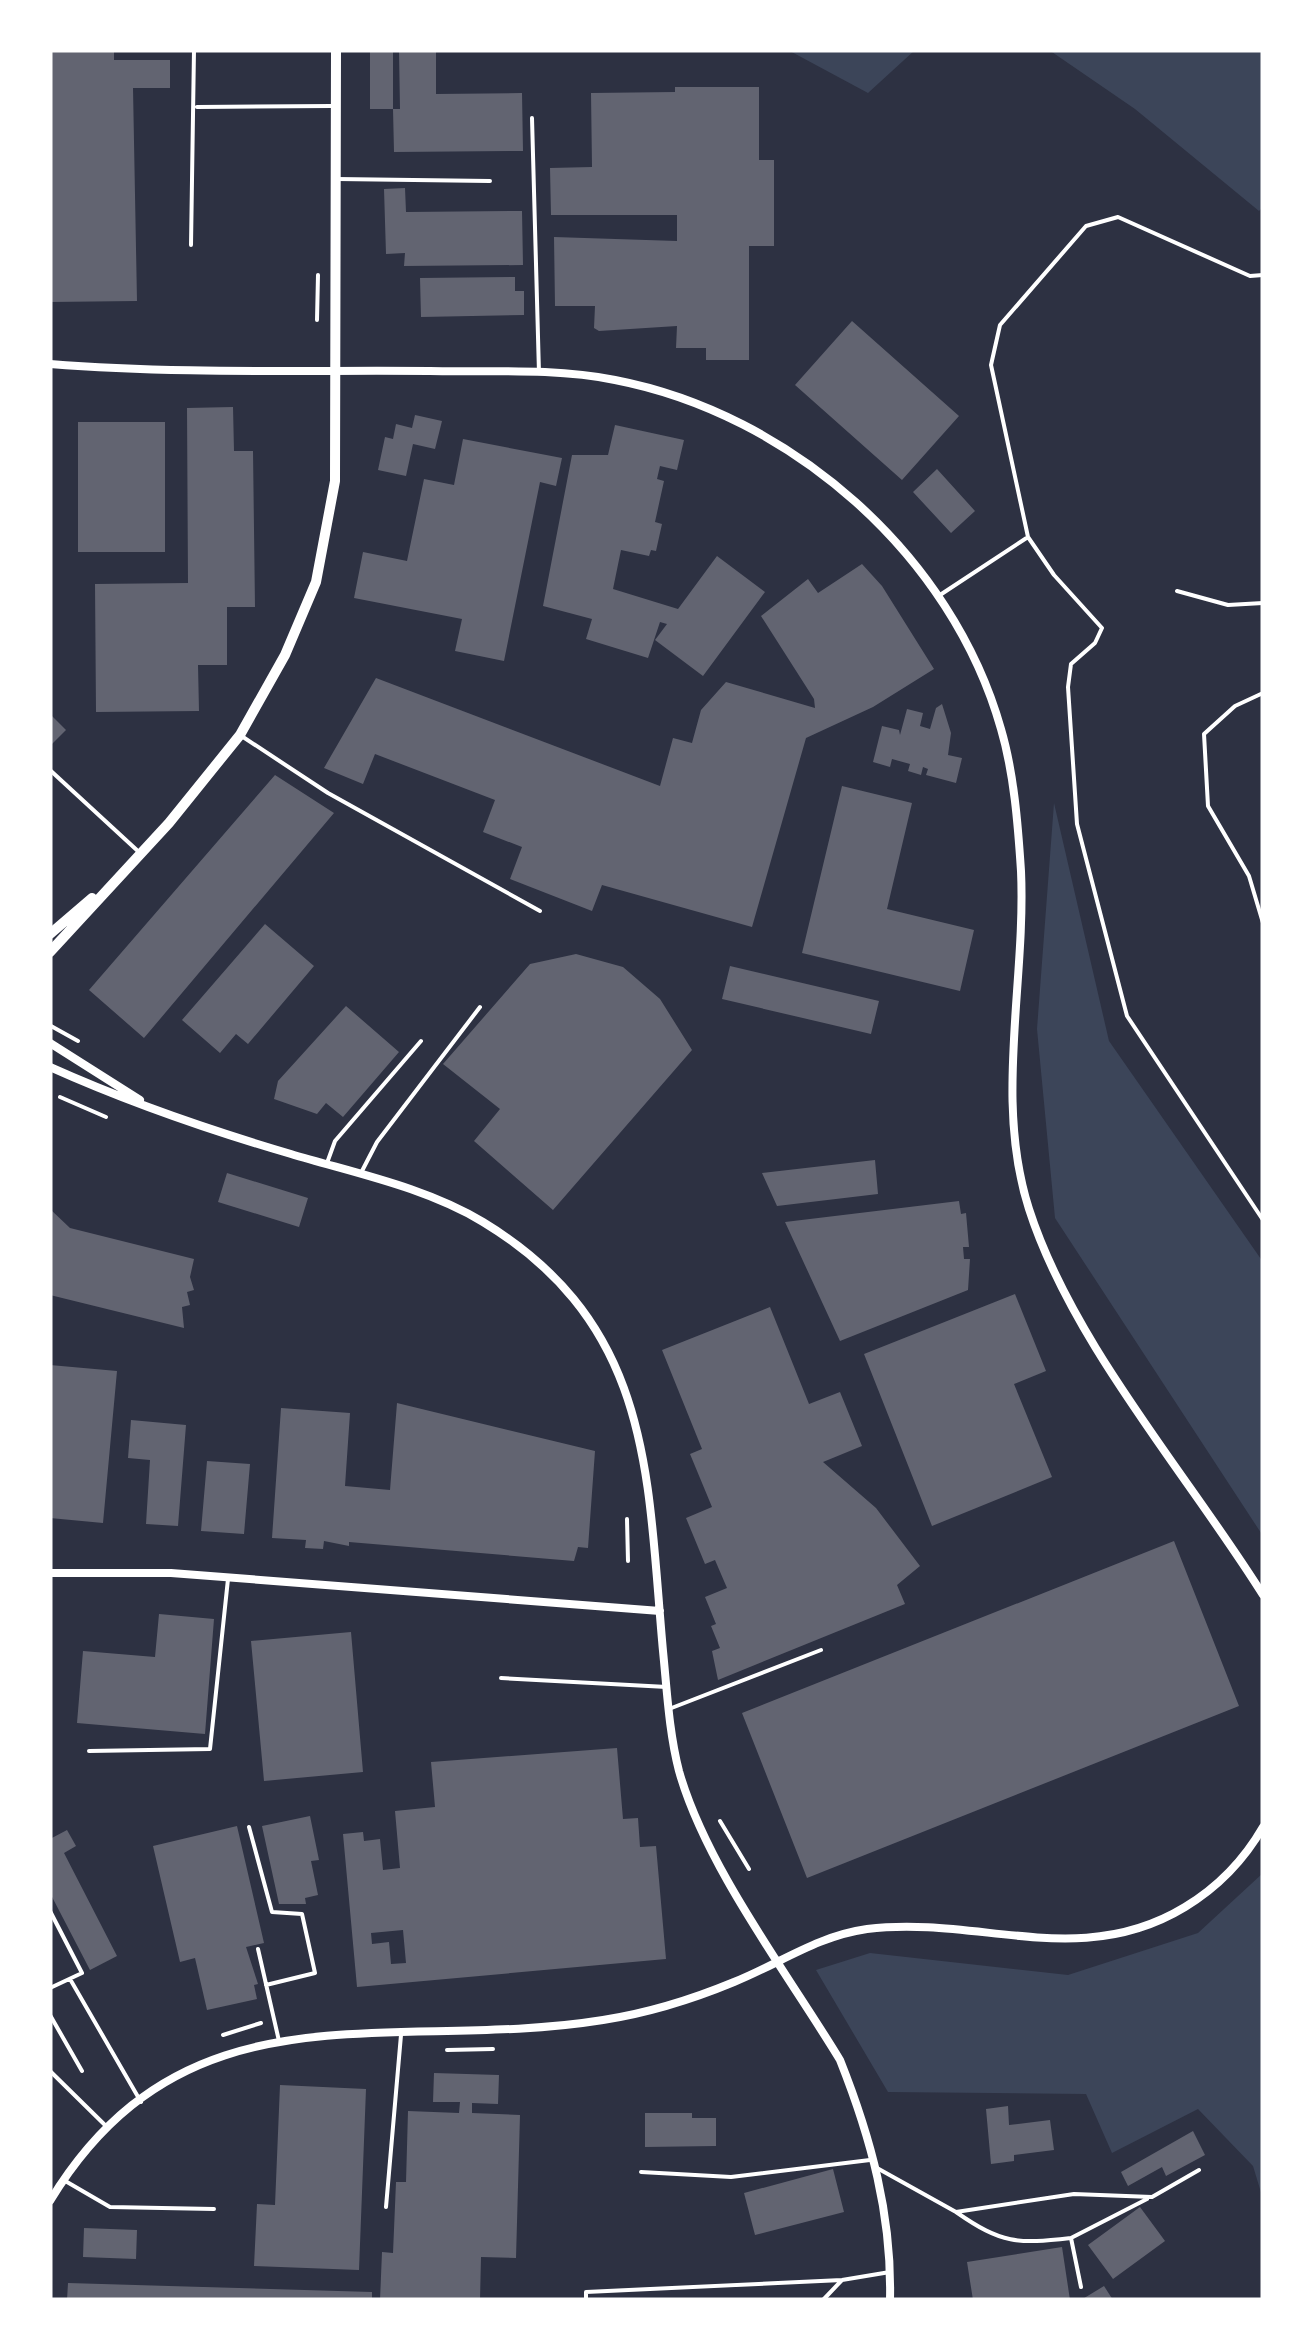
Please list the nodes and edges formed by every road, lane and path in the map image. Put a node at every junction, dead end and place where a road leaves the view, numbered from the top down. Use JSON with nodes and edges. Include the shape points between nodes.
{"nodes":[{"id":1,"x":194,"y":50,"type":"edge"},
{"id":2,"x":336,"y":50,"type":"edge"},
{"id":3,"x":337,"y":106,"type":"junction"},
{"id":4,"x":196,"y":107,"type":"junction"},
{"id":5,"x":532,"y":118,"type":"dead end"},
{"id":6,"x":337,"y":179,"type":"junction"},
{"id":7,"x":490,"y":181,"type":"dead end"},
{"id":8,"x":190,"y":244,"type":"dead end"},
{"id":9,"x":318,"y":274,"type":"dead end"},
{"id":10,"x":1263,"y":275,"type":"edge"},
{"id":11,"x":317,"y":320,"type":"dead end"},
{"id":12,"x":50,"y":364,"type":"edge"},
{"id":13,"x":338,"y":370,"type":"junction"},
{"id":14,"x":539,"y":373,"type":"junction"},
{"id":15,"x":1028,"y":537,"type":"junction"},
{"id":16,"x":1177,"y":590,"type":"dead end"},
{"id":17,"x":937,"y":596,"type":"junction"},
{"id":18,"x":1263,"y":602,"type":"edge"},
{"id":19,"x":1263,"y":694,"type":"edge"},
{"id":20,"x":240,"y":735,"type":"junction"},
{"id":21,"x":51,"y":770,"type":"edge"},
{"id":22,"x":140,"y":853,"type":"junction"},
{"id":23,"x":123,"y":871,"type":"junction"},
{"id":24,"x":540,"y":911,"type":"dead end"},
{"id":25,"x":1263,"y":923,"type":"edge"},
{"id":26,"x":50,"y":934,"type":"edge"},
{"id":27,"x":50,"y":952,"type":"edge"},
{"id":28,"x":480,"y":1007,"type":"dead end"},
{"id":29,"x":51,"y":1026,"type":"edge"},
{"id":30,"x":78,"y":1041,"type":"dead end"},
{"id":31,"x":422,"y":1041,"type":"dead end"},
{"id":32,"x":50,"y":1043,"type":"edge"},
{"id":33,"x":50,"y":1067,"type":"edge"},
{"id":34,"x":60,"y":1097,"type":"dead end"},
{"id":35,"x":152,"y":1107,"type":"junction"},
{"id":36,"x":106,"y":1118,"type":"dead end"},
{"id":37,"x":326,"y":1165,"type":"junction"},
{"id":38,"x":360,"y":1175,"type":"junction"},
{"id":39,"x":1263,"y":1207,"type":"edge"},
{"id":40,"x":1254,"y":1208,"type":"junction"},
{"id":41,"x":1263,"y":1220,"type":"edge"},
{"id":42,"x":627,"y":1519,"type":"dead end"},
{"id":43,"x":628,"y":1562,"type":"dead end"},
{"id":44,"x":50,"y":1573,"type":"edge"},
{"id":45,"x":228,"y":1579,"type":"junction"},
{"id":46,"x":1263,"y":1595,"type":"edge"},
{"id":47,"x":660,"y":1611,"type":"junction"},
{"id":48,"x":821,"y":1650,"type":"dead end"},
{"id":49,"x":501,"y":1678,"type":"dead end"},
{"id":50,"x":667,"y":1687,"type":"junction"},
{"id":51,"x":669,"y":1709,"type":"junction"},
{"id":52,"x":89,"y":1751,"type":"dead end"},
{"id":53,"x":720,"y":1820,"type":"dead end"},
{"id":54,"x":1263,"y":1827,"type":"edge"},
{"id":55,"x":249,"y":1828,"type":"dead end"},
{"id":56,"x":749,"y":1869,"type":"dead end"},
{"id":57,"x":50,"y":1911,"type":"edge"},
{"id":58,"x":258,"y":1949,"type":"dead end"},
{"id":59,"x":778,"y":1958,"type":"junction"},
{"id":60,"x":70,"y":1979,"type":"junction"},
{"id":61,"x":266,"y":1986,"type":"junction"},
{"id":62,"x":50,"y":1988,"type":"edge"},
{"id":63,"x":50,"y":2015,"type":"edge"},
{"id":64,"x":262,"y":2022,"type":"dead end"},
{"id":65,"x":401,"y":2030,"type":"junction"},
{"id":66,"x":223,"y":2035,"type":"dead end"},
{"id":67,"x":279,"y":2041,"type":"junction"},
{"id":68,"x":493,"y":2049,"type":"dead end"},
{"id":69,"x":448,"y":2050,"type":"dead end"},
{"id":70,"x":50,"y":2071,"type":"edge"},
{"id":71,"x":82,"y":2071,"type":"dead end"},
{"id":72,"x":141,"y":2102,"type":"junction"},
{"id":73,"x":108,"y":2128,"type":"junction"},
{"id":74,"x":876,"y":2164,"type":"junction"},
{"id":75,"x":1199,"y":2170,"type":"dead end"},
{"id":76,"x":641,"y":2172,"type":"dead end"},
{"id":77,"x":63,"y":2180,"type":"junction"},
{"id":78,"x":1152,"y":2197,"type":"junction"},
{"id":79,"x":50,"y":2201,"type":"edge"},
{"id":80,"x":386,"y":2207,"type":"dead end"},
{"id":81,"x":214,"y":2209,"type":"dead end"},
{"id":82,"x":956,"y":2212,"type":"junction"},
{"id":83,"x":1071,"y":2238,"type":"junction"},
{"id":84,"x":890,"y":2272,"type":"junction"},
{"id":85,"x":842,"y":2280,"type":"junction"},
{"id":86,"x":1082,"y":2287,"type":"dead end"},
{"id":87,"x":586,"y":2300,"type":"edge"},
{"id":88,"x":823,"y":2300,"type":"edge"},
{"id":89,"x":890,"y":2300,"type":"edge"}],
"edges":[{"from":1,"to":4,"type":"lane"},
{"from":2,"to":3,"type":"street"},
{"from":3,"to":4,"type":"lane"},
{"from":3,"to":6,"type":"street"},
{"from":4,"to":8,"type":"lane"},
{"from":5,"to":14,"type":"lane"},
{"from":6,"to":7,"type":"lane"},
{"from":6,"to":13,"type":"street"},
{"from":9,"to":11,"type":"path"},
{"from":10,"to":15,"type":"lane","via":[[1250,276],[1118,217],[1086,226],[1000,325],[990,365]]},
{"from":12,"to":13,"type":"street"},
{"from":13,"to":14,"type":"street"},
{"from":13,"to":20,"type":"street","via":[[335,481],[325,548],[285,655]]},
{"from":14,"to":17,"type":"street","via":[[580,374],[654,390],[742,424],[821,472],[880,526]]},
{"from":15,"to":17,"type":"lane"},
{"from":15,"to":40,"type":"lane","via":[[1102,628],[1071,664],[1076,824],[1127,1016]]},
{"from":16,"to":18,"type":"lane","via":[[1228,605]]},
{"from":17,"to":46,"type":"street","via":[[986,685],[1010,778],[1021,872],[1014,1116],[1028,1206],[1071,1306]]},
{"from":19,"to":25,"type":"lane","via":[[1234,706],[1204,734],[1208,806],[1248,876]]},
{"from":20,"to":22,"type":"street"},
{"from":20,"to":24,"type":"lane","via":[[328,793]]},
{"from":21,"to":22,"type":"lane"},
{"from":22,"to":23,"type":"street"},
{"from":23,"to":26,"type":"street"},
{"from":23,"to":27,"type":"street"},
{"from":28,"to":38,"type":"lane","via":[[377,1142]]},
{"from":29,"to":30,"type":"path"},
{"from":31,"to":37,"type":"lane","via":[[336,1142]]},
{"from":32,"to":35,"type":"street"},
{"from":33,"to":35,"type":"street"},
{"from":34,"to":36,"type":"path"},
{"from":35,"to":37,"type":"street"},
{"from":37,"to":38,"type":"street"},
{"from":38,"to":47,"type":"street","via":[[482,1221],[534,1260],[595,1329],[622,1379],[646,1455]]},
{"from":39,"to":40,"type":"lane"},
{"from":40,"to":41,"type":"lane"},
{"from":42,"to":43,"type":"path"},
{"from":44,"to":45,"type":"street","via":[[113,1570]]},
{"from":45,"to":47,"type":"street"},
{"from":45,"to":52,"type":"lane","via":[[210,1748]]},
{"from":47,"to":50,"type":"street"},
{"from":48,"to":51,"type":"lane"},
{"from":49,"to":50,"type":"lane"},
{"from":50,"to":51,"type":"street"},
{"from":51,"to":59,"type":"street","via":[[697,1820]]},
{"from":53,"to":56,"type":"path"},
{"from":54,"to":59,"type":"street","via":[[1246,1854],[1202,1896],[1110,1938],[909,1925],[838,1935]]},
{"from":55,"to":61,"type":"lane","via":[[272,1912],[302,1914],[315,1973]]},
{"from":57,"to":60,"type":"lane","via":[[82,1973]]},
{"from":58,"to":61,"type":"lane"},
{"from":59,"to":65,"type":"street","via":[[737,1981],[603,2020]]},
{"from":59,"to":74,"type":"street","via":[[840,2060]]},
{"from":60,"to":62,"type":"lane"},
{"from":60,"to":72,"type":"lane"},
{"from":61,"to":67,"type":"lane"},
{"from":63,"to":71,"type":"lane"},
{"from":64,"to":66,"type":"path"},
{"from":65,"to":67,"type":"street"},
{"from":65,"to":80,"type":"lane"},
{"from":67,"to":72,"type":"street","via":[[199,2067]]},
{"from":68,"to":69,"type":"path"},
{"from":70,"to":73,"type":"lane"},
{"from":72,"to":73,"type":"street"},
{"from":73,"to":77,"type":"street"},
{"from":74,"to":76,"type":"lane","via":[[730,2177]]},
{"from":74,"to":82,"type":"lane"},
{"from":74,"to":84,"type":"street"},
{"from":75,"to":78,"type":"lane"},
{"from":77,"to":79,"type":"street"},
{"from":77,"to":81,"type":"lane","via":[[110,2206]]},
{"from":78,"to":82,"type":"lane","via":[[1074,2194]]},
{"from":78,"to":83,"type":"lane"},
{"from":82,"to":83,"type":"lane","via":[[989,2235],[1017,2244]]},
{"from":83,"to":86,"type":"lane"},
{"from":84,"to":85,"type":"lane"},
{"from":84,"to":89,"type":"street"},
{"from":85,"to":87,"type":"lane","via":[[586,2292]]},
{"from":85,"to":88,"type":"lane"}]}
